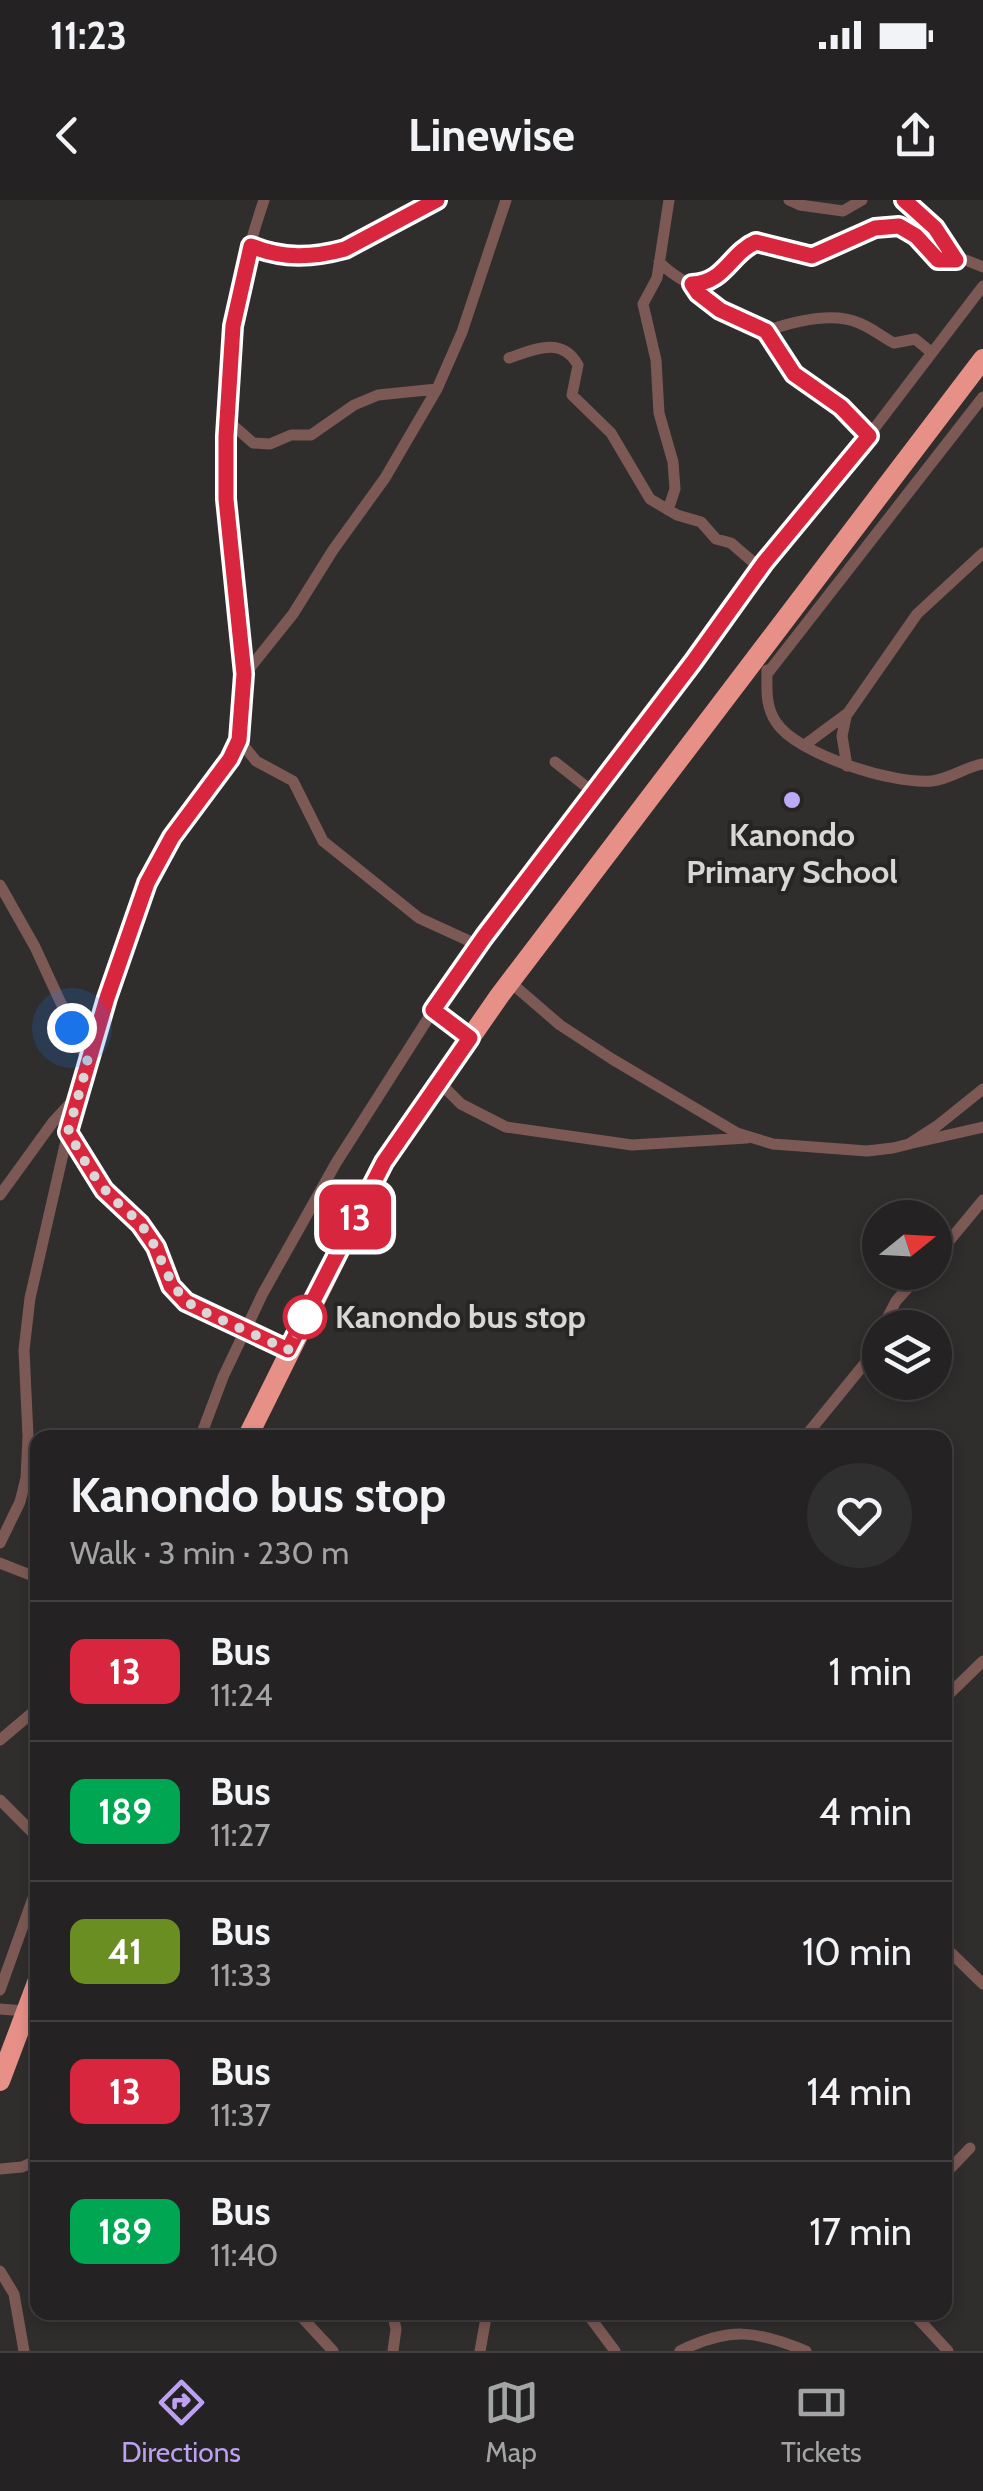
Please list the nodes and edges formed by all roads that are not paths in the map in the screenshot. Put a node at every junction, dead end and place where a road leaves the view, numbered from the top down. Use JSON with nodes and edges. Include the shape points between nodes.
{"nodes":[{"id":1,"x":264,"y":200,"type":"edge"},
{"id":2,"x":437,"y":200,"type":"edge"},
{"id":3,"x":506,"y":200,"type":"edge"},
{"id":4,"x":670,"y":200,"type":"edge"},
{"id":5,"x":789,"y":200,"type":"edge"},
{"id":6,"x":862,"y":200,"type":"edge"},
{"id":7,"x":904,"y":200,"type":"edge"},
{"id":8,"x":251,"y":246,"type":"junction"},
{"id":9,"x":956,"y":260,"type":"junction"},
{"id":10,"x":659,"y":262,"type":"junction"},
{"id":11,"x":983,"y":267,"type":"edge"},
{"id":12,"x":692,"y":284,"type":"junction"},
{"id":13,"x":983,"y":286,"type":"edge"},
{"id":14,"x":766,"y":331,"type":"junction"},
{"id":15,"x":931,"y":352,"type":"junction"},
{"id":16,"x":510,"y":358,"type":"dead end"},
{"id":17,"x":983,"y":359,"type":"edge"},
{"id":18,"x":437,"y":390,"type":"junction"},
{"id":19,"x":983,"y":397,"type":"edge"},
{"id":20,"x":227,"y":420,"type":"junction"},
{"id":21,"x":869,"y":436,"type":"junction"},
{"id":22,"x":668,"y":510,"type":"junction"},
{"id":23,"x":983,"y":553,"type":"edge"},
{"id":24,"x":760,"y":568,"type":"junction"},
{"id":25,"x":764,"y":647,"type":"junction"},
{"id":26,"x":244,"y":674,"type":"junction"},
{"id":27,"x":767,"y":674,"type":"junction"},
{"id":28,"x":848,"y":713,"type":"junction"},
{"id":29,"x":239,"y":740,"type":"junction"},
{"id":30,"x":806,"y":744,"type":"junction"},
{"id":31,"x":555,"y":762,"type":"dead end"},
{"id":32,"x":983,"y":764,"type":"edge"},
{"id":33,"x":847,"y":766,"type":"junction"},
{"id":34,"x":593,"y":792,"type":"junction"},
{"id":35,"x":0,"y":885,"type":"edge"},
{"id":36,"x":478,"y":945,"type":"junction"},
{"id":37,"x":510,"y":982,"type":"junction"},
{"id":38,"x":433,"y":1010,"type":"junction"},
{"id":39,"x":470,"y":1038,"type":"junction"},
{"id":40,"x":88,"y":1062,"type":"junction"},
{"id":41,"x":439,"y":1082,"type":"junction"},
{"id":42,"x":983,"y":1090,"type":"edge"},
{"id":43,"x":79,"y":1095,"type":"junction"},
{"id":44,"x":983,"y":1128,"type":"edge"},
{"id":45,"x":68,"y":1132,"type":"junction"},
{"id":46,"x":752,"y":1138,"type":"junction"},
{"id":47,"x":909,"y":1144,"type":"junction"},
{"id":48,"x":0,"y":1195,"type":"edge"},
{"id":49,"x":983,"y":1200,"type":"edge"},
{"id":50,"x":952,"y":1237,"type":"edge"},
{"id":51,"x":246,"y":1329,"type":"junction"},
{"id":52,"x":288,"y":1350,"type":"junction"},
{"id":53,"x":862,"y":1367,"type":"edge"},
{"id":54,"x":203,"y":1430,"type":"edge"},
{"id":55,"x":251,"y":1430,"type":"edge"},
{"id":56,"x":811,"y":1430,"type":"edge"},
{"id":57,"x":0,"y":1543,"type":"edge"},
{"id":58,"x":3,"y":1565,"type":"edge"},
{"id":59,"x":30,"y":1575,"type":"edge"},
{"id":60,"x":980,"y":1668,"type":"edge"},
{"id":61,"x":952,"y":1692,"type":"edge"},
{"id":62,"x":30,"y":1715,"type":"edge"},
{"id":63,"x":0,"y":1740,"type":"edge"},
{"id":64,"x":0,"y":1800,"type":"edge"},
{"id":65,"x":30,"y":1830,"type":"edge"},
{"id":66,"x":30,"y":1906,"type":"edge"},
{"id":67,"x":952,"y":1955,"type":"edge"},
{"id":68,"x":983,"y":1984,"type":"edge"},
{"id":69,"x":0,"y":1990,"type":"edge"},
{"id":70,"x":0,"y":2009,"type":"edge"},
{"id":71,"x":30,"y":2016,"type":"edge"},
{"id":72,"x":30,"y":2021,"type":"edge"},
{"id":73,"x":0,"y":2081,"type":"edge"},
{"id":74,"x":970,"y":2148,"type":"dead end"},
{"id":75,"x":30,"y":2164,"type":"edge"},
{"id":76,"x":952,"y":2167,"type":"edge"},
{"id":77,"x":0,"y":2169,"type":"edge"},
{"id":78,"x":0,"y":2271,"type":"edge"},
{"id":79,"x":305,"y":2320,"type":"edge"},
{"id":80,"x":394,"y":2320,"type":"edge"},
{"id":81,"x":486,"y":2320,"type":"edge"},
{"id":82,"x":592,"y":2320,"type":"edge"},
{"id":83,"x":919,"y":2320,"type":"edge"},
{"id":84,"x":24,"y":2351,"type":"edge"},
{"id":85,"x":334,"y":2351,"type":"edge"},
{"id":86,"x":394,"y":2351,"type":"edge"},
{"id":87,"x":480,"y":2351,"type":"edge"},
{"id":88,"x":614,"y":2351,"type":"edge"},
{"id":89,"x":680,"y":2351,"type":"edge"},
{"id":90,"x":806,"y":2351,"type":"edge"},
{"id":91,"x":948,"y":2351,"type":"edge"}],
"edges":[{"from":1,"to":8,"type":"street"},
{"from":2,"to":8,"type":"street","via":[[329,253],[286,256]]},
{"from":3,"to":18,"type":"street"},
{"from":4,"to":10,"type":"street"},
{"from":5,"to":6,"type":"street","via":[[840,210]]},
{"from":7,"to":9,"type":"street","via":[[935,228]]},
{"from":8,"to":20,"type":"street","via":[[233,326]]},
{"from":9,"to":11,"type":"street"},
{"from":9,"to":12,"type":"street","via":[[938,260],[908,229],[885,226],[812,256],[756,242],[712,281]]},
{"from":10,"to":12,"type":"street"},
{"from":10,"to":22,"type":"street","via":[[643,304],[673,462]]},
{"from":12,"to":14,"type":"street","via":[[720,310]]},
{"from":13,"to":15,"type":"street"},
{"from":14,"to":15,"type":"street","via":[[845,319],[894,343],[915,339]]},
{"from":14,"to":21,"type":"street","via":[[794,374]]},
{"from":15,"to":21,"type":"street"},
{"from":16,"to":22,"type":"street","via":[[550,346],[572,356],[578,365],[572,395],[610,433],[645,493]]},
{"from":17,"to":25,"type":"highway"},
{"from":18,"to":20,"type":"street","via":[[378,395],[311,435],[270,444],[252,443]]},
{"from":18,"to":26,"type":"street","via":[[293,614]]},
{"from":19,"to":27,"type":"street"},
{"from":20,"to":26,"type":"street","via":[[226,499]]},
{"from":21,"to":24,"type":"street"},
{"from":22,"to":24,"type":"street","via":[[701,522]]},
{"from":23,"to":28,"type":"street","via":[[916,614]]},
{"from":24,"to":34,"type":"street"},
{"from":25,"to":27,"type":"street"},
{"from":25,"to":37,"type":"highway"},
{"from":26,"to":29,"type":"street"},
{"from":27,"to":30,"type":"street","via":[[769,710],[778,727]]},
{"from":28,"to":30,"type":"street"},
{"from":28,"to":33,"type":"street","via":[[842,736]]},
{"from":29,"to":36,"type":"street","via":[[247,754],[293,782],[316,831],[334,850],[419,918]]},
{"from":29,"to":40,"type":"street","via":[[158,860]]},
{"from":30,"to":33,"type":"street"},
{"from":31,"to":34,"type":"street"},
{"from":32,"to":33,"type":"street","via":[[914,782]]},
{"from":34,"to":36,"type":"street"},
{"from":35,"to":40,"type":"street"},
{"from":36,"to":38,"type":"street"},
{"from":37,"to":39,"type":"highway"},
{"from":37,"to":46,"type":"street","via":[[612,1059]]},
{"from":38,"to":39,"type":"street"},
{"from":38,"to":51,"type":"street","via":[[336,1163]]},
{"from":39,"to":41,"type":"highway"},
{"from":40,"to":43,"type":"street"},
{"from":41,"to":46,"type":"street","via":[[461,1104],[506,1127],[632,1145]]},
{"from":41,"to":52,"type":"highway","via":[[384,1162]]},
{"from":42,"to":47,"type":"street"},
{"from":43,"to":45,"type":"street"},
{"from":43,"to":48,"type":"street"},
{"from":44,"to":47,"type":"street"},
{"from":45,"to":51,"type":"street","via":[[104,1190],[156,1247],[171,1286],[198,1309]]},
{"from":45,"to":57,"type":"street","via":[[27,1321],[26,1478]]},
{"from":46,"to":47,"type":"street","via":[[867,1151]]},
{"from":49,"to":50,"type":"street"},
{"from":51,"to":52,"type":"street"},
{"from":51,"to":54,"type":"street"},
{"from":52,"to":55,"type":"highway"},
{"from":53,"to":56,"type":"street"},
{"from":58,"to":59,"type":"street"},
{"from":60,"to":61,"type":"street"},
{"from":62,"to":63,"type":"street"},
{"from":64,"to":65,"type":"street"},
{"from":66,"to":69,"type":"street"},
{"from":67,"to":68,"type":"street"},
{"from":70,"to":71,"type":"street"},
{"from":72,"to":73,"type":"highway"},
{"from":74,"to":76,"type":"street"},
{"from":75,"to":77,"type":"street"},
{"from":78,"to":84,"type":"street","via":[[14,2294]]},
{"from":79,"to":85,"type":"street"},
{"from":80,"to":86,"type":"street"},
{"from":81,"to":87,"type":"street"},
{"from":82,"to":88,"type":"street"},
{"from":83,"to":91,"type":"street"},
{"from":89,"to":90,"type":"street","via":[[740,2332]]}]}
